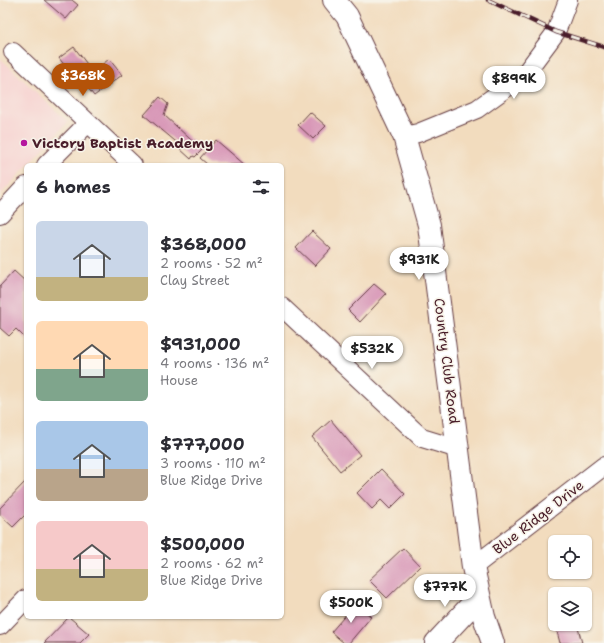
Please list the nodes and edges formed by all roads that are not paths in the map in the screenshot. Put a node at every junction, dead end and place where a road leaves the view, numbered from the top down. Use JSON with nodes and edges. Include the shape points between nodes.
{"nodes":[{"id":1,"x":334,"y":0,"type":"edge"},
{"id":2,"x":568,"y":0,"type":"edge"},
{"id":3,"x":13,"y":52,"type":"dead end"},
{"id":4,"x":88,"y":123,"type":"junction"},
{"id":5,"x":404,"y":136,"type":"junction"},
{"id":6,"x":48,"y":163,"type":"edge"},
{"id":7,"x":131,"y":163,"type":"edge"},
{"id":8,"x":24,"y":188,"type":"edge"},
{"id":9,"x":0,"y":214,"type":"edge"},
{"id":10,"x":285,"y":316,"type":"edge"},
{"id":11,"x":458,"y":449,"type":"junction"},
{"id":12,"x":604,"y":466,"type":"edge"},
{"id":13,"x":473,"y":567,"type":"junction"},
{"id":14,"x":479,"y":597,"type":"junction"},
{"id":15,"x":24,"y":601,"type":"edge"},
{"id":16,"x":0,"y":626,"type":"edge"},
{"id":17,"x":436,"y":643,"type":"edge"},
{"id":18,"x":493,"y":643,"type":"edge"}],
"edges":[{"from":1,"to":5,"type":"street","name":"Country Club Road","via":[[347,16]]},
{"from":2,"to":5,"type":"street","via":[[556,32],[524,75],[477,109]]},
{"from":3,"to":4,"type":"street"},
{"from":4,"to":6,"type":"street"},
{"from":4,"to":7,"type":"street"},
{"from":5,"to":11,"type":"street","name":"Country Club Road","via":[[429,225]]},
{"from":8,"to":9,"type":"street"},
{"from":10,"to":11,"type":"street","via":[[422,438]]},
{"from":11,"to":13,"type":"street","name":"Country Club Road"},
{"from":12,"to":13,"type":"street","name":"Blue Ridge Drive"},
{"from":13,"to":14,"type":"street","name":"Country Club Road"},
{"from":14,"to":17,"type":"street"},
{"from":14,"to":18,"type":"street","name":"Country Club Road"},
{"from":15,"to":16,"type":"street"}]}
